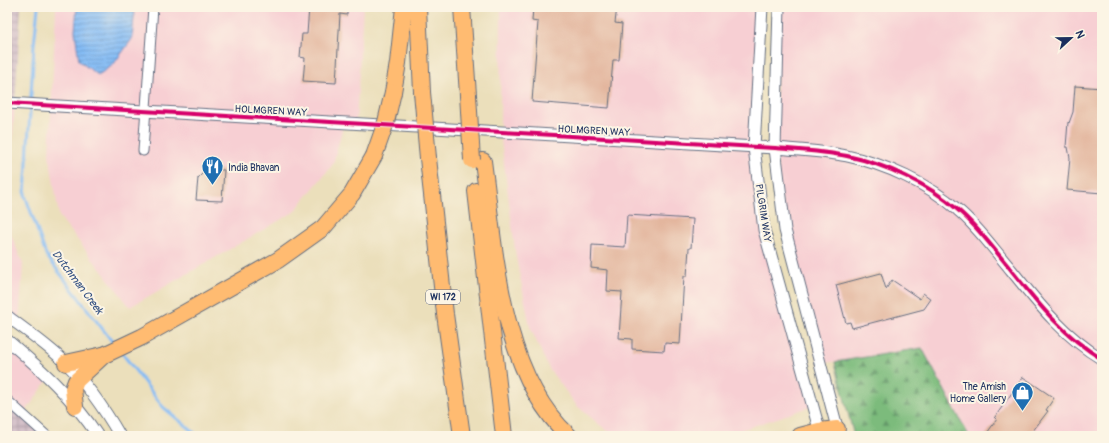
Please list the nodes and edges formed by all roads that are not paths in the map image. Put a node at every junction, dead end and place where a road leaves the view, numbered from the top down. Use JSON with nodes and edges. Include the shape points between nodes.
{"nodes":[{"id":1,"x":153,"y":7,"type":"edge"},
{"id":2,"x":404,"y":7,"type":"edge"},
{"id":3,"x":418,"y":7,"type":"edge"},
{"id":4,"x":462,"y":7,"type":"edge"},
{"id":5,"x":762,"y":7,"type":"edge"},
{"id":6,"x":779,"y":7,"type":"edge"},
{"id":7,"x":7,"y":103,"type":"edge"},
{"id":8,"x":145,"y":111,"type":"junction"},
{"id":9,"x":754,"y":147,"type":"junction"},
{"id":10,"x":775,"y":148,"type":"junction"},
{"id":11,"x":143,"y":151,"type":"dead end"},
{"id":12,"x":477,"y":161,"type":"junction"},
{"id":13,"x":7,"y":316,"type":"edge"},
{"id":14,"x":7,"y":340,"type":"edge"},
{"id":15,"x":104,"y":355,"type":"junction"},
{"id":16,"x":1102,"y":359,"type":"edge"},
{"id":17,"x":66,"y":363,"type":"junction"},
{"id":18,"x":78,"y":378,"type":"junction"},
{"id":19,"x":7,"y":400,"type":"edge"},
{"id":20,"x":75,"y":406,"type":"junction"},
{"id":21,"x":820,"y":433,"type":"edge"},
{"id":22,"x":838,"y":433,"type":"edge"},
{"id":23,"x":47,"y":436,"type":"edge"},
{"id":24,"x":98,"y":436,"type":"edge"},
{"id":25,"x":120,"y":436,"type":"edge"},
{"id":26,"x":462,"y":436,"type":"edge"},
{"id":27,"x":504,"y":436,"type":"edge"},
{"id":28,"x":569,"y":436,"type":"edge"},
{"id":29,"x":800,"y":436,"type":"edge"}],
"edges":[{"from":1,"to":8,"type":"street"},
{"from":2,"to":15,"type":"highway","bridge":true,"via":[[393,92],[374,156],[352,194],[323,228],[278,260],[142,337]]},
{"from":3,"to":26,"type":"highway","number":"WI 172","bridge":true,"via":[[428,158],[447,330]]},
{"from":4,"to":12,"type":"highway","bridge":true,"via":[[468,99]]},
{"from":5,"to":9,"type":"street","name":"PILGRIM WAY"},
{"from":6,"to":10,"type":"street","name":"PILGRIM WAY"},
{"from":7,"to":8,"type":"street","name":"HOLMGREN WAY"},
{"from":8,"to":9,"type":"street","name":"HOLMGREN WAY"},
{"from":8,"to":11,"type":"street"},
{"from":9,"to":10,"type":"street","name":"HOLMGREN WAY"},
{"from":9,"to":21,"type":"street","name":"PILGRIM WAY","via":[[764,230]]},
{"from":10,"to":16,"type":"street","name":"HOLMGREN WAY","via":[[847,156],[884,168],[922,185],[958,209],[1049,316],[1074,340]]},
{"from":10,"to":22,"type":"street","name":"PILGRIM WAY","via":[[785,230]]},
{"from":12,"to":27,"type":"highway"},
{"from":12,"to":28,"type":"highway","via":[[501,291],[522,364],[535,392]]},
{"from":13,"to":17,"type":"street"},
{"from":14,"to":20,"type":"street","via":[[50,377]]},
{"from":15,"to":17,"type":"highway"},
{"from":15,"to":18,"type":"highway"},
{"from":17,"to":18,"type":"street"},
{"from":18,"to":20,"type":"highway","via":[[73,389]]},
{"from":18,"to":25,"type":"street"},
{"from":19,"to":23,"type":"street"},
{"from":20,"to":24,"type":"street"},
{"from":21,"to":22,"type":"highway"},
{"from":21,"to":29,"type":"highway"}]}
